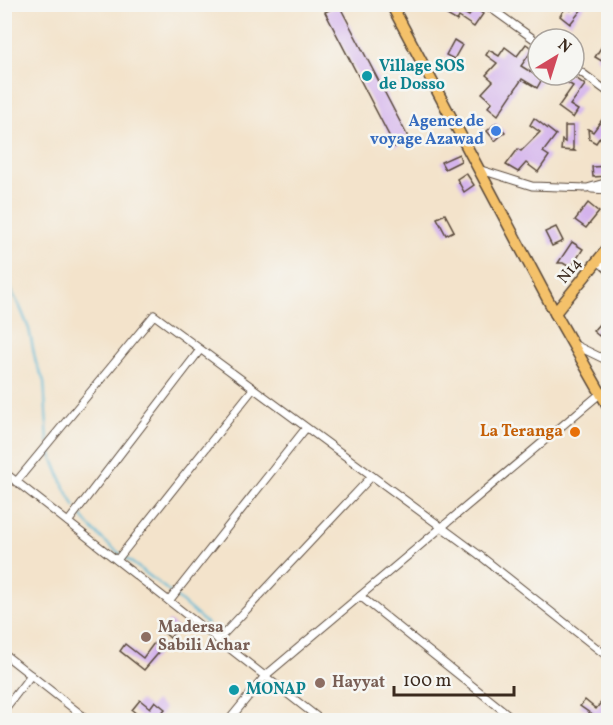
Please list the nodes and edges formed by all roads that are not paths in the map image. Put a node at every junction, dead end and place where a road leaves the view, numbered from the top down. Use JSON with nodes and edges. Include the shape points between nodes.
{"nodes":[{"id":1,"x":391,"y":4,"type":"edge"},
{"id":2,"x":485,"y":4,"type":"edge"},
{"id":3,"x":526,"y":33,"type":"edge"},
{"id":4,"x":586,"y":76,"type":"edge"},
{"id":5,"x":609,"y":92,"type":"edge"},
{"id":6,"x":478,"y":169,"type":"junction"},
{"id":7,"x":609,"y":182,"type":"edge"},
{"id":8,"x":587,"y":188,"type":"junction"},
{"id":9,"x":609,"y":190,"type":"edge"},
{"id":10,"x":609,"y":248,"type":"edge"},
{"id":11,"x":598,"y":261,"type":"junction"},
{"id":12,"x":609,"y":270,"type":"edge"},
{"id":13,"x":555,"y":313,"type":"junction"},
{"id":14,"x":572,"y":344,"type":"junction"},
{"id":15,"x":200,"y":350,"type":"junction"},
{"id":16,"x":609,"y":361,"type":"edge"},
{"id":17,"x":253,"y":389,"type":"junction"},
{"id":18,"x":601,"y":393,"type":"junction"},
{"id":19,"x":609,"y":406,"type":"edge"},
{"id":20,"x":306,"y":428,"type":"junction"},
{"id":21,"x":4,"y":472,"type":"edge"},
{"id":22,"x":372,"y":476,"type":"junction"},
{"id":23,"x":16,"y":482,"type":"junction"},
{"id":24,"x":69,"y":522,"type":"junction"},
{"id":25,"x":441,"y":527,"type":"junction"},
{"id":26,"x":117,"y":560,"type":"junction"},
{"id":27,"x":360,"y":596,"type":"junction"},
{"id":28,"x":169,"y":601,"type":"junction"},
{"id":29,"x":218,"y":640,"type":"junction"},
{"id":30,"x":4,"y":654,"type":"edge"},
{"id":31,"x":609,"y":657,"type":"edge"},
{"id":32,"x":31,"y":675,"type":"junction"},
{"id":33,"x":265,"y":676,"type":"junction"},
{"id":34,"x":4,"y":711,"type":"edge"},
{"id":35,"x":88,"y":720,"type":"edge"},
{"id":36,"x":229,"y":720,"type":"edge"},
{"id":37,"x":321,"y":720,"type":"edge"},
{"id":38,"x":515,"y":720,"type":"edge"}],
"edges":[{"from":1,"to":6,"type":"main road"},
{"from":2,"to":3,"type":"street"},
{"from":4,"to":5,"type":"street"},
{"from":6,"to":8,"type":"street","via":[[532,186]]},
{"from":6,"to":13,"type":"main road"},
{"from":7,"to":8,"type":"street"},
{"from":8,"to":9,"type":"street"},
{"from":10,"to":11,"type":"main road","name":"N14"},
{"from":11,"to":12,"type":"street"},
{"from":11,"to":13,"type":"main road","name":"N14"},
{"from":13,"to":14,"type":"main road"},
{"from":14,"to":16,"type":"street"},
{"from":14,"to":18,"type":"main road"},
{"from":15,"to":17,"type":"street"},
{"from":15,"to":23,"type":"street","via":[[154,315]]},
{"from":15,"to":24,"type":"street"},
{"from":17,"to":20,"type":"street"},
{"from":17,"to":26,"type":"street"},
{"from":18,"to":19,"type":"main road"},
{"from":18,"to":25,"type":"street"},
{"from":20,"to":22,"type":"street"},
{"from":20,"to":28,"type":"street"},
{"from":21,"to":23,"type":"street"},
{"from":22,"to":25,"type":"street"},
{"from":22,"to":29,"type":"street"},
{"from":23,"to":24,"type":"street"},
{"from":24,"to":26,"type":"street"},
{"from":25,"to":27,"type":"street"},
{"from":25,"to":31,"type":"street"},
{"from":26,"to":28,"type":"street"},
{"from":27,"to":33,"type":"street"},
{"from":27,"to":38,"type":"street"},
{"from":28,"to":29,"type":"street"},
{"from":29,"to":33,"type":"street"},
{"from":30,"to":32,"type":"street"},
{"from":32,"to":34,"type":"street"},
{"from":32,"to":35,"type":"street"},
{"from":33,"to":36,"type":"street"},
{"from":33,"to":37,"type":"street"}]}
